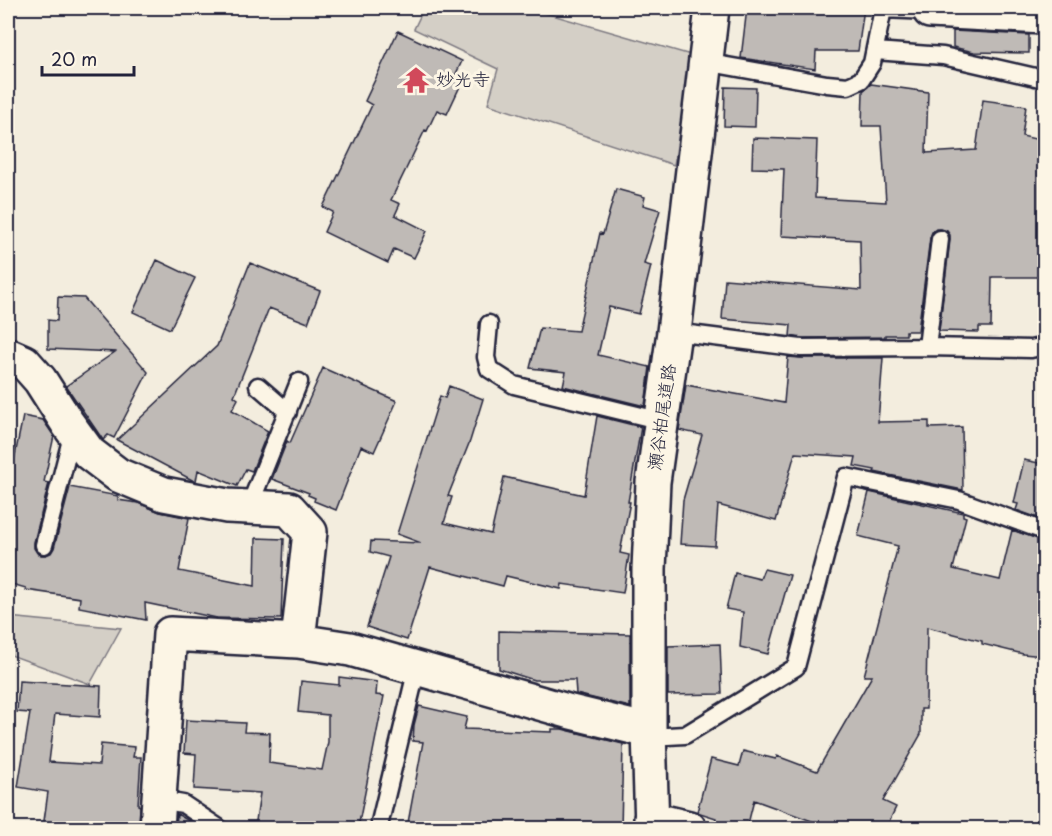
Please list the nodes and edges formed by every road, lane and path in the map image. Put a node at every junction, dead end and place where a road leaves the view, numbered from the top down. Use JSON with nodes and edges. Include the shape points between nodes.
{"nodes":[{"id":1,"x":712,"y":8,"type":"edge"},
{"id":2,"x":930,"y":11,"type":"joint"},
{"id":3,"x":1044,"y":16,"type":"edge"},
{"id":4,"x":875,"y":51,"type":"junction"},
{"id":5,"x":705,"y":62,"type":"junction"},
{"id":6,"x":1044,"y":79,"type":"edge"},
{"id":7,"x":940,"y":239,"type":"dead end"},
{"id":8,"x":489,"y":324,"type":"dead end"},
{"id":9,"x":674,"y":332,"type":"junction"},
{"id":10,"x":1044,"y":346,"type":"edge"},
{"id":11,"x":927,"y":347,"type":"junction"},
{"id":12,"x":8,"y":355,"type":"edge"},
{"id":13,"x":299,"y":382,"type":"dead end"},
{"id":14,"x":258,"y":386,"type":"dead end"},
{"id":15,"x":288,"y":412,"type":"junction"},
{"id":16,"x":662,"y":421,"type":"junction"},
{"id":17,"x":73,"y":431,"type":"junction"},
{"id":18,"x":249,"y":507,"type":"junction"},
{"id":19,"x":1044,"y":531,"type":"edge"},
{"id":20,"x":44,"y":546,"type":"dead end"},
{"id":21,"x":298,"y":641,"type":"junction"},
{"id":22,"x":417,"y":668,"type":"junction"},
{"id":23,"x":649,"y":734,"type":"junction"},
{"id":24,"x":158,"y":814,"type":"edge"},
{"id":25,"x":380,"y":822,"type":"dead end"},
{"id":26,"x":651,"y":824,"type":"edge"},
{"id":27,"x":219,"y":828,"type":"edge"},
{"id":28,"x":689,"y":828,"type":"edge"}],
"edges":[{"from":1,"to":5,"type":"street","name":"瀬谷柏尾道路"},
{"from":2,"to":3,"type":"street"},
{"from":2,"to":4,"type":"lane","via":[[883,9]]},
{"from":4,"to":5,"type":"lane","via":[[861,80],[848,86]]},
{"from":4,"to":6,"type":"lane","via":[[943,56]]},
{"from":5,"to":9,"type":"street","name":"瀬谷柏尾道路"},
{"from":7,"to":11,"type":"lane"},
{"from":8,"to":16,"type":"lane","via":[[489,369],[514,385]]},
{"from":9,"to":11,"type":"lane","via":[[801,348]]},
{"from":9,"to":16,"type":"street","name":"瀬谷柏尾道路"},
{"from":10,"to":11,"type":"lane"},
{"from":12,"to":17,"type":"street","via":[[24,362],[40,380]]},
{"from":13,"to":15,"type":"lane"},
{"from":14,"to":15,"type":"lane"},
{"from":15,"to":18,"type":"lane"},
{"from":16,"to":23,"type":"street","name":"瀬谷柏尾道路","via":[[653,482],[649,569]]},
{"from":17,"to":18,"type":"street","via":[[89,453],[118,475],[164,494]]},
{"from":17,"to":20,"type":"lane"},
{"from":18,"to":21,"type":"street","via":[[290,509],[310,532]]},
{"from":19,"to":23,"type":"lane","via":[[959,500],[846,477],[796,667],[685,735]]},
{"from":21,"to":22,"type":"street","via":[[350,649]]},
{"from":21,"to":24,"type":"street","via":[[170,634]]},
{"from":22,"to":23,"type":"street"},
{"from":22,"to":25,"type":"lane"},
{"from":23,"to":26,"type":"street","name":"瀬谷柏尾道路"},
{"from":24,"to":27,"type":"lane","via":[[183,804]]},
{"from":26,"to":28,"type":"street"}]}
